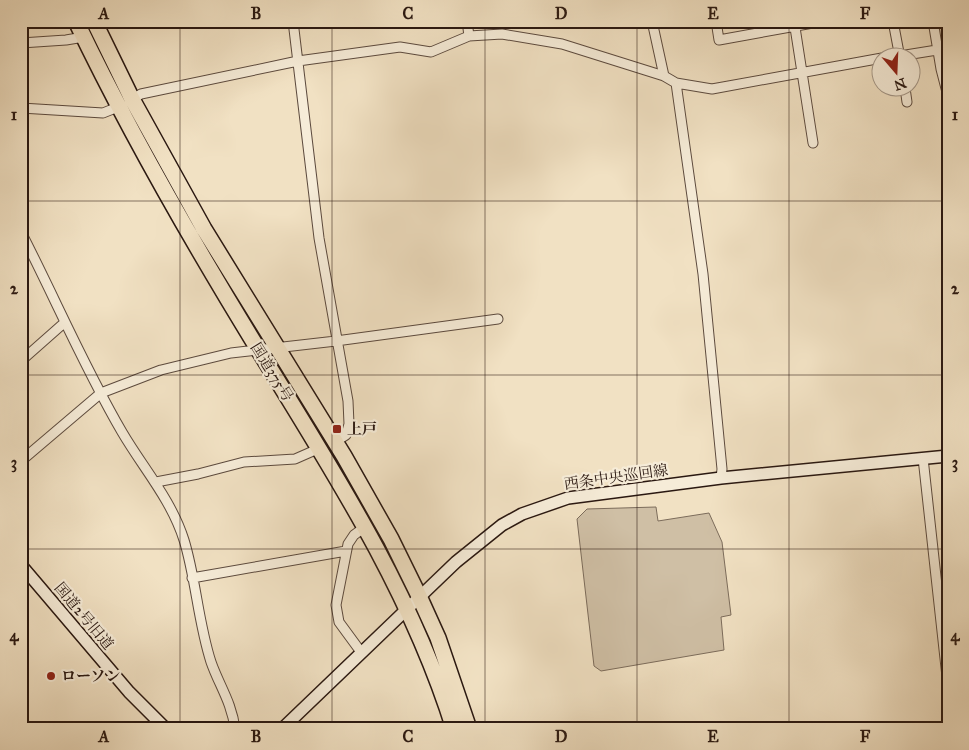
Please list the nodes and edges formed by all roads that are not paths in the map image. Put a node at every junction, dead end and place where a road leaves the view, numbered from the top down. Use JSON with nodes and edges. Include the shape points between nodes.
{"nodes":[{"id":1,"x":76,"y":21,"type":"edge"},
{"id":2,"x":94,"y":21,"type":"edge"},
{"id":3,"x":293,"y":21,"type":"edge"},
{"id":4,"x":467,"y":21,"type":"edge"},
{"id":5,"x":652,"y":21,"type":"edge"},
{"id":6,"x":716,"y":21,"type":"edge"},
{"id":7,"x":824,"y":21,"type":"edge"},
{"id":8,"x":893,"y":21,"type":"edge"},
{"id":9,"x":933,"y":21,"type":"edge"},
{"id":10,"x":794,"y":24,"type":"edge"},
{"id":11,"x":469,"y":36,"type":"junction"},
{"id":12,"x":84,"y":37,"type":"junction"},
{"id":13,"x":21,"y":43,"type":"edge"},
{"id":14,"x":898,"y":48,"type":"edge"},
{"id":15,"x":937,"y":50,"type":"junction"},
{"id":16,"x":922,"y":53,"type":"edge"},
{"id":17,"x":872,"y":60,"type":"edge"},
{"id":18,"x":298,"y":61,"type":"junction"},
{"id":19,"x":802,"y":72,"type":"junction"},
{"id":20,"x":664,"y":76,"type":"junction"},
{"id":21,"x":676,"y":83,"type":"junction"},
{"id":22,"x":948,"y":96,"type":"edge"},
{"id":23,"x":906,"y":98,"type":"edge"},
{"id":24,"x":907,"y":102,"type":"dead end"},
{"id":25,"x":125,"y":103,"type":"junction"},
{"id":26,"x":21,"y":108,"type":"edge"},
{"id":27,"x":813,"y":143,"type":"dead end"},
{"id":28,"x":21,"y":232,"type":"edge"},
{"id":29,"x":498,"y":318,"type":"dead end"},
{"id":30,"x":64,"y":322,"type":"junction"},
{"id":31,"x":336,"y":341,"type":"junction"},
{"id":32,"x":278,"y":348,"type":"junction"},
{"id":33,"x":258,"y":349,"type":"junction"},
{"id":34,"x":21,"y":361,"type":"edge"},
{"id":35,"x":101,"y":393,"type":"junction"},
{"id":36,"x":335,"y":442,"type":"junction"},
{"id":37,"x":320,"y":448,"type":"junction"},
{"id":38,"x":948,"y":456,"type":"edge"},
{"id":39,"x":923,"y":458,"type":"junction"},
{"id":40,"x":21,"y":461,"type":"edge"},
{"id":41,"x":721,"y":478,"type":"junction"},
{"id":42,"x":156,"y":482,"type":"junction"},
{"id":43,"x":365,"y":527,"type":"junction"},
{"id":44,"x":346,"y":551,"type":"junction"},
{"id":45,"x":21,"y":565,"type":"edge"},
{"id":46,"x":192,"y":578,"type":"junction"},
{"id":47,"x":420,"y":596,"type":"junction"},
{"id":48,"x":407,"y":607,"type":"junction"},
{"id":49,"x":361,"y":652,"type":"junction"},
{"id":50,"x":948,"y":686,"type":"edge"},
{"id":51,"x":166,"y":729,"type":"edge"},
{"id":52,"x":235,"y":729,"type":"edge"},
{"id":53,"x":282,"y":729,"type":"edge"},
{"id":54,"x":454,"y":729,"type":"edge"},
{"id":55,"x":469,"y":729,"type":"edge"}],
"edges":[{"from":1,"to":12,"type":"highway","name":"国道375号"},
{"from":2,"to":25,"type":"highway","name":"国道375号"},
{"from":3,"to":18,"type":"street"},
{"from":4,"to":11,"type":"street"},
{"from":5,"to":20,"type":"street"},
{"from":6,"to":10,"type":"street","via":[[719,40]]},
{"from":7,"to":10,"type":"street"},
{"from":8,"to":14,"type":"street"},
{"from":9,"to":15,"type":"street"},
{"from":10,"to":19,"type":"street"},
{"from":11,"to":18,"type":"street","via":[[431,52],[400,47]]},
{"from":11,"to":20,"type":"street","via":[[502,34],[562,44]]},
{"from":12,"to":13,"type":"street"},
{"from":12,"to":25,"type":"highway","name":"国道375号"},
{"from":15,"to":16,"type":"street"},
{"from":15,"to":22,"type":"street"},
{"from":17,"to":19,"type":"street"},
{"from":18,"to":25,"type":"street","via":[[141,94]]},
{"from":18,"to":31,"type":"street","via":[[319,238]]},
{"from":19,"to":21,"type":"street","via":[[712,89]]},
{"from":19,"to":27,"type":"street"},
{"from":20,"to":21,"type":"street"},
{"from":21,"to":41,"type":"street","via":[[703,274]]},
{"from":23,"to":24,"type":"street"},
{"from":25,"to":26,"type":"street","via":[[104,113]]},
{"from":25,"to":32,"type":"highway","name":"国道375号"},
{"from":25,"to":33,"type":"highway","name":"国道375号","via":[[192,240]]},
{"from":28,"to":30,"type":"street"},
{"from":29,"to":31,"type":"street"},
{"from":30,"to":34,"type":"street"},
{"from":30,"to":35,"type":"street"},
{"from":31,"to":32,"type":"street"},
{"from":31,"to":36,"type":"street","via":[[348,400],[349,424],[346,435]]},
{"from":32,"to":33,"type":"street"},
{"from":32,"to":36,"type":"highway","name":"国道375号"},
{"from":33,"to":35,"type":"street","via":[[161,370]]},
{"from":33,"to":37,"type":"highway","name":"国道375号"},
{"from":35,"to":40,"type":"street"},
{"from":35,"to":42,"type":"street","via":[[122,433]]},
{"from":36,"to":47,"type":"highway","name":"国道375号"},
{"from":37,"to":42,"type":"street","via":[[295,459],[244,462]]},
{"from":37,"to":43,"type":"highway","name":"国道375号"},
{"from":38,"to":39,"type":"street","name":"西条中央巡回線"},
{"from":39,"to":41,"type":"street","name":"西条中央巡回線"},
{"from":39,"to":50,"type":"street"},
{"from":41,"to":47,"type":"street","name":"西条中央巡回線","via":[[568,498],[535,509],[502,525],[483,539]]},
{"from":42,"to":46,"type":"street","via":[[184,539]]},
{"from":43,"to":44,"type":"street","via":[[354,535]]},
{"from":43,"to":48,"type":"highway","name":"国道375号"},
{"from":44,"to":46,"type":"street"},
{"from":44,"to":49,"type":"street","via":[[336,613]]},
{"from":45,"to":51,"type":"street","name":"国道2号旧道","via":[[129,692]]},
{"from":46,"to":52,"type":"street","via":[[211,662],[233,712]]},
{"from":47,"to":48,"type":"street","name":"西条中央巡回線"},
{"from":47,"to":55,"type":"highway","name":"国道375号"},
{"from":48,"to":49,"type":"street","name":"西条中央巡回線"},
{"from":48,"to":54,"type":"highway","name":"国道375号"},
{"from":49,"to":53,"type":"street","name":"西条中央巡回線"}]}
